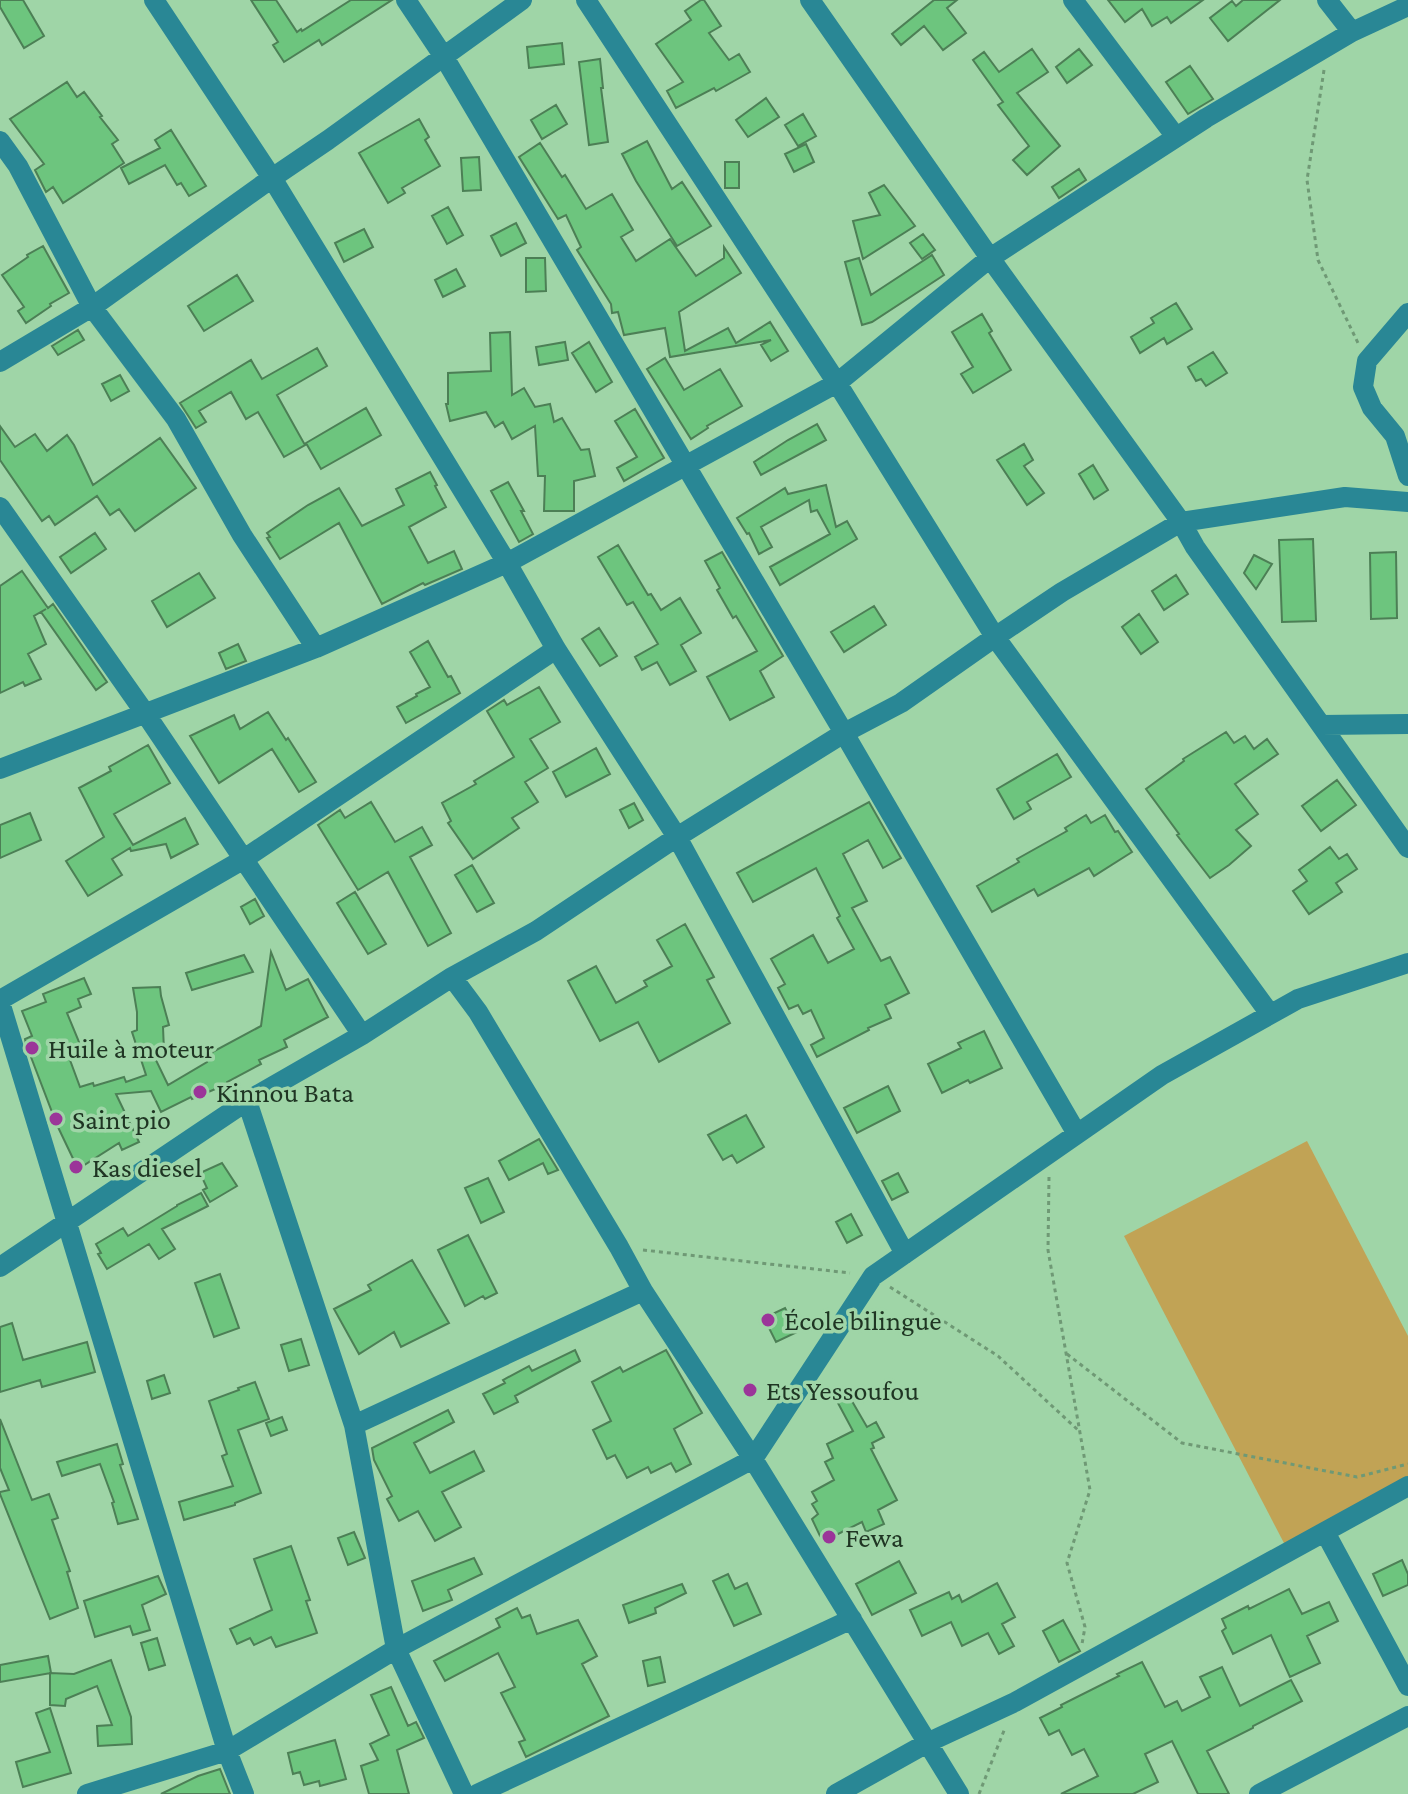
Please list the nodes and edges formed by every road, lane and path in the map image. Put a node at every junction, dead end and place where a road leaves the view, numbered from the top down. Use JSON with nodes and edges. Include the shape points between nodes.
{"nodes":[{"id":1,"x":154,"y":0,"type":"edge"},
{"id":2,"x":406,"y":0,"type":"edge"},
{"id":3,"x":522,"y":0,"type":"edge"},
{"id":4,"x":586,"y":0,"type":"edge"},
{"id":5,"x":810,"y":0,"type":"edge"},
{"id":6,"x":1073,"y":0,"type":"edge"},
{"id":7,"x":1327,"y":0,"type":"edge"},
{"id":8,"x":1408,"y":6,"type":"edge"},
{"id":9,"x":1352,"y":32,"type":"junction"},
{"id":10,"x":1328,"y":46,"type":"junction"},
{"id":11,"x":444,"y":57,"type":"junction"},
{"id":12,"x":1176,"y":137,"type":"junction"},
{"id":13,"x":0,"y":141,"type":"edge"},
{"id":14,"x":272,"y":178,"type":"junction"},
{"id":15,"x":990,"y":258,"type":"junction"},
{"id":16,"x":92,"y":307,"type":"junction"},
{"id":17,"x":1408,"y":313,"type":"edge"},
{"id":18,"x":1367,"y":361,"type":"junction"},
{"id":19,"x":0,"y":362,"type":"edge"},
{"id":20,"x":837,"y":383,"type":"junction"},
{"id":21,"x":686,"y":466,"type":"junction"},
{"id":22,"x":1408,"y":476,"type":"edge"},
{"id":23,"x":1408,"y":502,"type":"edge"},
{"id":24,"x":0,"y":507,"type":"edge"},
{"id":25,"x":1181,"y":522,"type":"junction"},
{"id":26,"x":507,"y":563,"type":"junction"},
{"id":27,"x":995,"y":637,"type":"junction"},
{"id":28,"x":316,"y":648,"type":"junction"},
{"id":29,"x":556,"y":649,"type":"junction"},
{"id":30,"x":145,"y":713,"type":"junction"},
{"id":31,"x":1408,"y":724,"type":"edge"},
{"id":32,"x":1322,"y":725,"type":"junction"},
{"id":33,"x":844,"y":733,"type":"junction"},
{"id":34,"x":0,"y":769,"type":"edge"},
{"id":35,"x":677,"y":837,"type":"junction"},
{"id":36,"x":1408,"y":848,"type":"edge"},
{"id":37,"x":244,"y":859,"type":"junction"},
{"id":38,"x":1408,"y":963,"type":"edge"},
{"id":39,"x":452,"y":977,"type":"junction"},
{"id":40,"x":0,"y":1001,"type":"edge"},
{"id":41,"x":1270,"y":1014,"type":"junction"},
{"id":42,"x":362,"y":1035,"type":"junction"},
{"id":43,"x":247,"y":1101,"type":"junction"},
{"id":44,"x":1077,"y":1134,"type":"junction"},
{"id":45,"x":1049,"y":1154,"type":"junction"},
{"id":46,"x":67,"y":1222,"type":"junction"},
{"id":47,"x":905,"y":1254,"type":"junction"},
{"id":48,"x":0,"y":1267,"type":"edge"},
{"id":49,"x":643,"y":1291,"type":"junction"},
{"id":50,"x":1066,"y":1353,"type":"junction"},
{"id":51,"x":354,"y":1425,"type":"junction"},
{"id":52,"x":753,"y":1459,"type":"junction"},
{"id":53,"x":1408,"y":1464,"type":"edge"},
{"id":54,"x":1408,"y":1486,"type":"edge"},
{"id":55,"x":1325,"y":1532,"type":"junction"},
{"id":56,"x":852,"y":1619,"type":"junction"},
{"id":57,"x":396,"y":1649,"type":"junction"},
{"id":58,"x":1081,"y":1651,"type":"dead end"},
{"id":59,"x":1408,"y":1686,"type":"edge"},
{"id":60,"x":1015,"y":1702,"type":"junction"},
{"id":61,"x":1408,"y":1716,"type":"edge"},
{"id":62,"x":929,"y":1742,"type":"junction"},
{"id":63,"x":227,"y":1751,"type":"junction"},
{"id":64,"x":87,"y":1794,"type":"edge"},
{"id":65,"x":244,"y":1794,"type":"edge"},
{"id":66,"x":464,"y":1794,"type":"edge"},
{"id":67,"x":477,"y":1794,"type":"edge"},
{"id":68,"x":836,"y":1794,"type":"edge"},
{"id":69,"x":959,"y":1794,"type":"edge"},
{"id":70,"x":979,"y":1794,"type":"edge"},
{"id":71,"x":1259,"y":1794,"type":"edge"}],
"edges":[{"from":1,"to":14,"type":"street"},
{"from":2,"to":11,"type":"street"},
{"from":3,"to":11,"type":"street"},
{"from":4,"to":20,"type":"street"},
{"from":5,"to":15,"type":"street"},
{"from":6,"to":12,"type":"street"},
{"from":7,"to":9,"type":"street"},
{"from":8,"to":9,"type":"street"},
{"from":9,"to":10,"type":"street"},
{"from":10,"to":12,"type":"street"},
{"from":10,"to":18,"type":"path","via":[[1307,180],[1318,260]]},
{"from":11,"to":14,"type":"street"},
{"from":11,"to":21,"type":"street"},
{"from":12,"to":15,"type":"street"},
{"from":13,"to":16,"type":"street"},
{"from":14,"to":16,"type":"street"},
{"from":14,"to":26,"type":"street"},
{"from":15,"to":20,"type":"street"},
{"from":15,"to":25,"type":"street"},
{"from":16,"to":19,"type":"street"},
{"from":16,"to":28,"type":"street","via":[[176,419],[242,535]]},
{"from":17,"to":18,"type":"street"},
{"from":18,"to":22,"type":"street","via":[[1363,387],[1395,436]]},
{"from":20,"to":21,"type":"street"},
{"from":20,"to":27,"type":"street"},
{"from":21,"to":26,"type":"street"},
{"from":21,"to":33,"type":"street"},
{"from":23,"to":25,"type":"street","via":[[1345,497]]},
{"from":24,"to":30,"type":"street"},
{"from":25,"to":27,"type":"street"},
{"from":25,"to":32,"type":"street"},
{"from":26,"to":28,"type":"street"},
{"from":26,"to":29,"type":"street"},
{"from":27,"to":33,"type":"street","via":[[901,703]]},
{"from":27,"to":41,"type":"street"},
{"from":28,"to":30,"type":"street"},
{"from":29,"to":35,"type":"street"},
{"from":29,"to":37,"type":"street"},
{"from":30,"to":34,"type":"street"},
{"from":30,"to":37,"type":"street"},
{"from":31,"to":32,"type":"street"},
{"from":32,"to":36,"type":"street"},
{"from":33,"to":35,"type":"street"},
{"from":33,"to":44,"type":"street"},
{"from":35,"to":39,"type":"street","via":[[536,931]]},
{"from":35,"to":47,"type":"street"},
{"from":37,"to":40,"type":"street"},
{"from":37,"to":42,"type":"street"},
{"from":38,"to":41,"type":"street","via":[[1298,999]]},
{"from":39,"to":42,"type":"street"},
{"from":39,"to":49,"type":"street","via":[[478,1012]]},
{"from":40,"to":46,"type":"street"},
{"from":41,"to":44,"type":"street","via":[[1162,1075]]},
{"from":42,"to":43,"type":"street"},
{"from":43,"to":46,"type":"street"},
{"from":43,"to":51,"type":"street"},
{"from":44,"to":45,"type":"street"},
{"from":45,"to":47,"type":"street"},
{"from":45,"to":50,"type":"path","via":[[1048,1250]]},
{"from":46,"to":48,"type":"street"},
{"from":46,"to":63,"type":"street"},
{"from":47,"to":52,"type":"street","via":[[873,1276]]},
{"from":49,"to":51,"type":"street"},
{"from":49,"to":52,"type":"street"},
{"from":50,"to":53,"type":"path","via":[[1182,1443],[1357,1477]]},
{"from":50,"to":58,"type":"path","via":[[1090,1490],[1067,1563],[1085,1627]]},
{"from":51,"to":57,"type":"street"},
{"from":52,"to":56,"type":"street"},
{"from":52,"to":57,"type":"street"},
{"from":54,"to":55,"type":"street"},
{"from":55,"to":59,"type":"street"},
{"from":55,"to":60,"type":"street"},
{"from":56,"to":62,"type":"street"},
{"from":56,"to":67,"type":"street"},
{"from":57,"to":63,"type":"street"},
{"from":57,"to":66,"type":"street"},
{"from":60,"to":62,"type":"street"},
{"from":60,"to":70,"type":"path"},
{"from":61,"to":71,"type":"street"},
{"from":62,"to":68,"type":"street"},
{"from":62,"to":69,"type":"street"},
{"from":63,"to":64,"type":"street"},
{"from":63,"to":65,"type":"street"}]}
